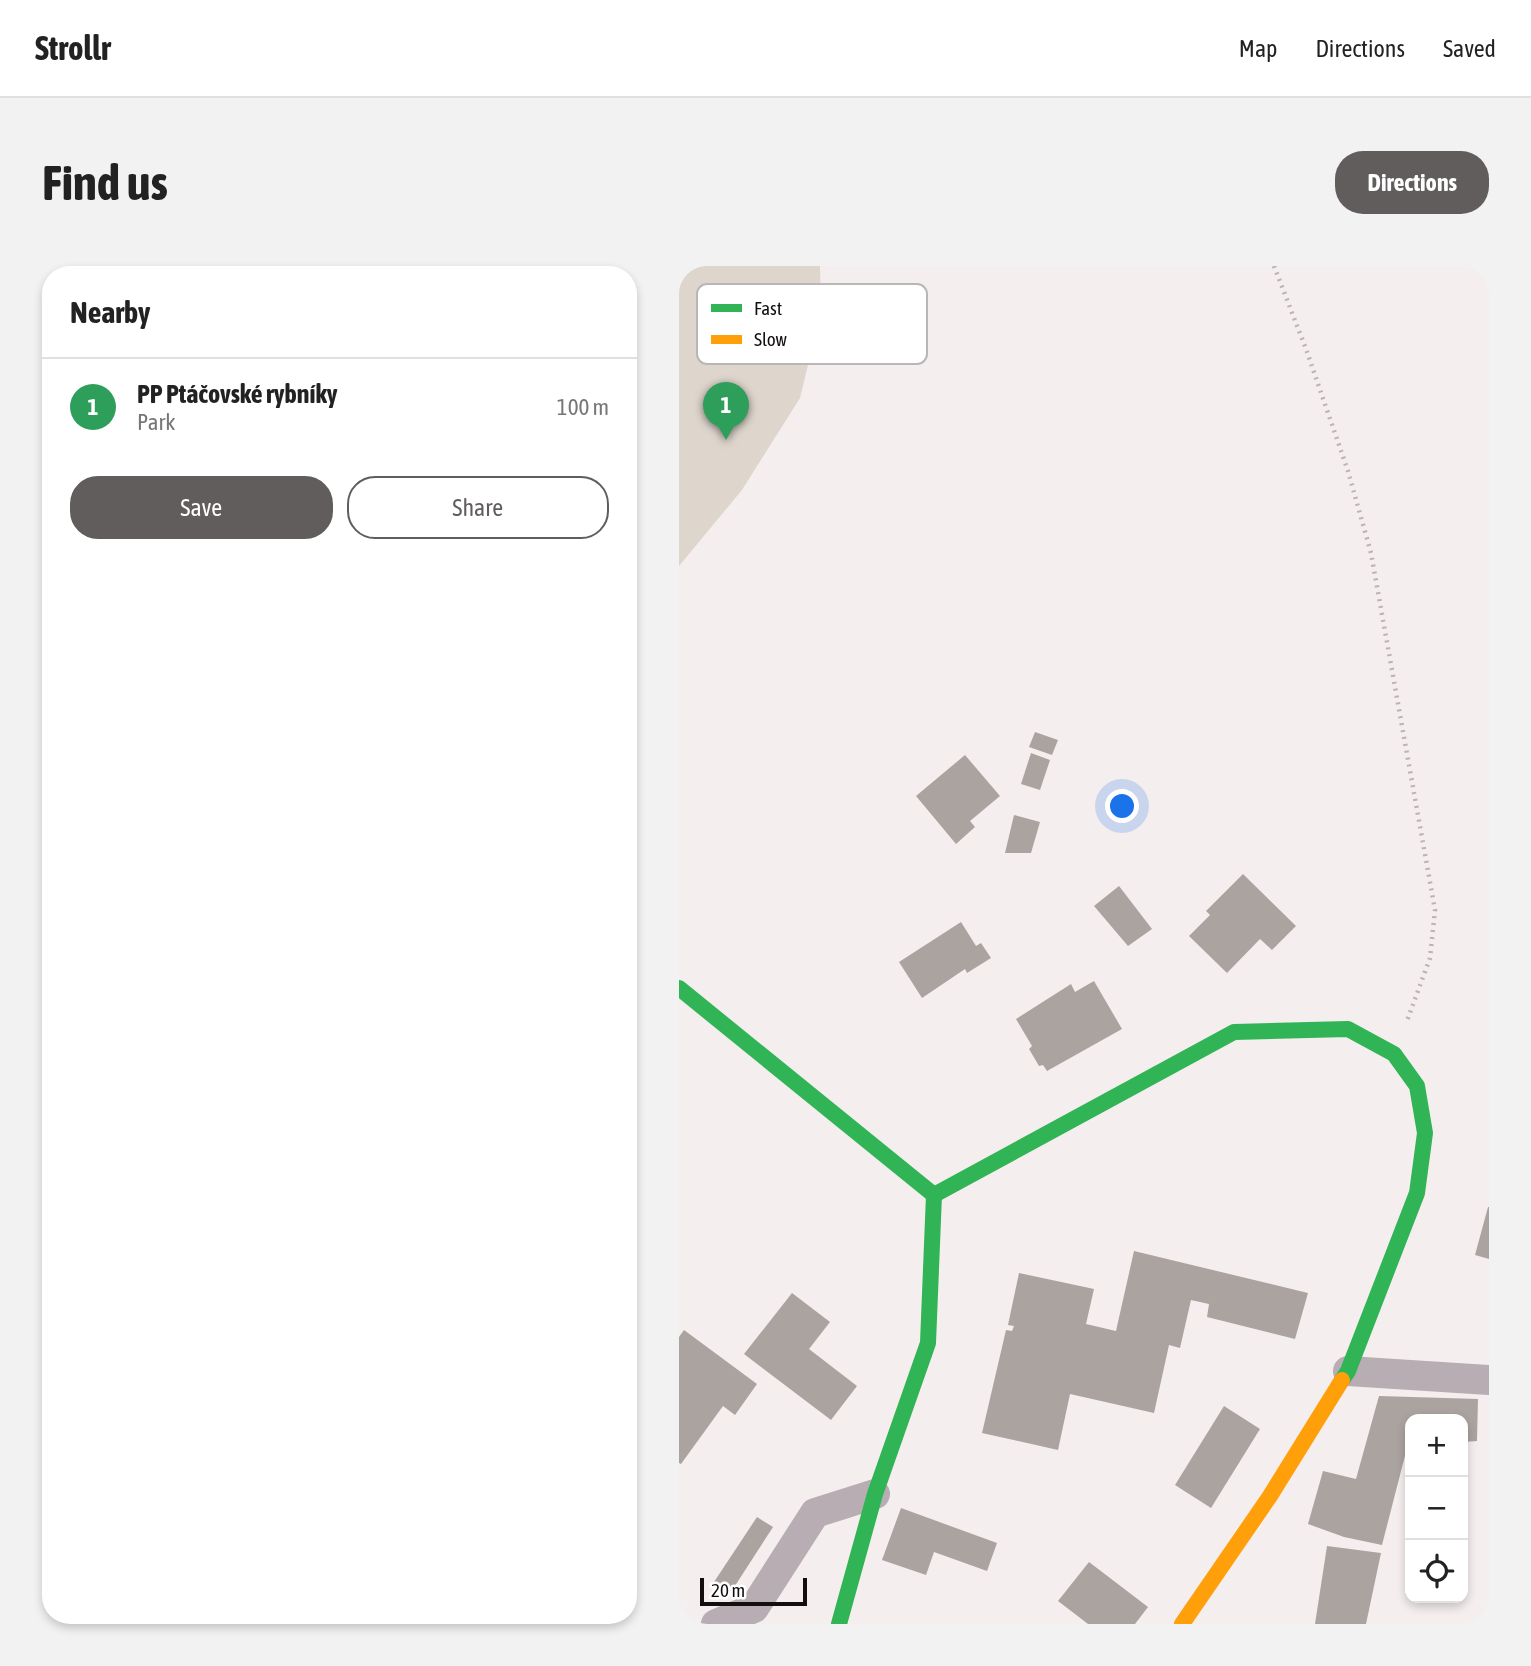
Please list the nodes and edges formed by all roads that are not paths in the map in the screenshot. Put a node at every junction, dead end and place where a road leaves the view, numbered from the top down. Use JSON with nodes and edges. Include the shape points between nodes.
{"nodes":[{"id":1,"x":679,"y":988,"type":"edge"},
{"id":2,"x":934,"y":1195,"type":"junction"},
{"id":3,"x":1348,"y":1371,"type":"junction"},
{"id":4,"x":1489,"y":1380,"type":"edge"},
{"id":5,"x":875,"y":1494,"type":"junction"},
{"id":6,"x":716,"y":1624,"type":"edge"},
{"id":7,"x":839,"y":1624,"type":"edge"},
{"id":8,"x":1182,"y":1624,"type":"edge"}],
"edges":[{"from":1,"to":2,"type":"street"},
{"from":2,"to":3,"type":"street","via":[[1234,1032],[1348,1029],[1394,1054],[1417,1086],[1425,1133],[1417,1193]]},
{"from":2,"to":5,"type":"street","via":[[928,1343]]},
{"from":3,"to":4,"type":"street"},
{"from":3,"to":8,"type":"street"},
{"from":5,"to":6,"type":"street","via":[[815,1513],[754,1608]]},
{"from":5,"to":7,"type":"street"}]}
